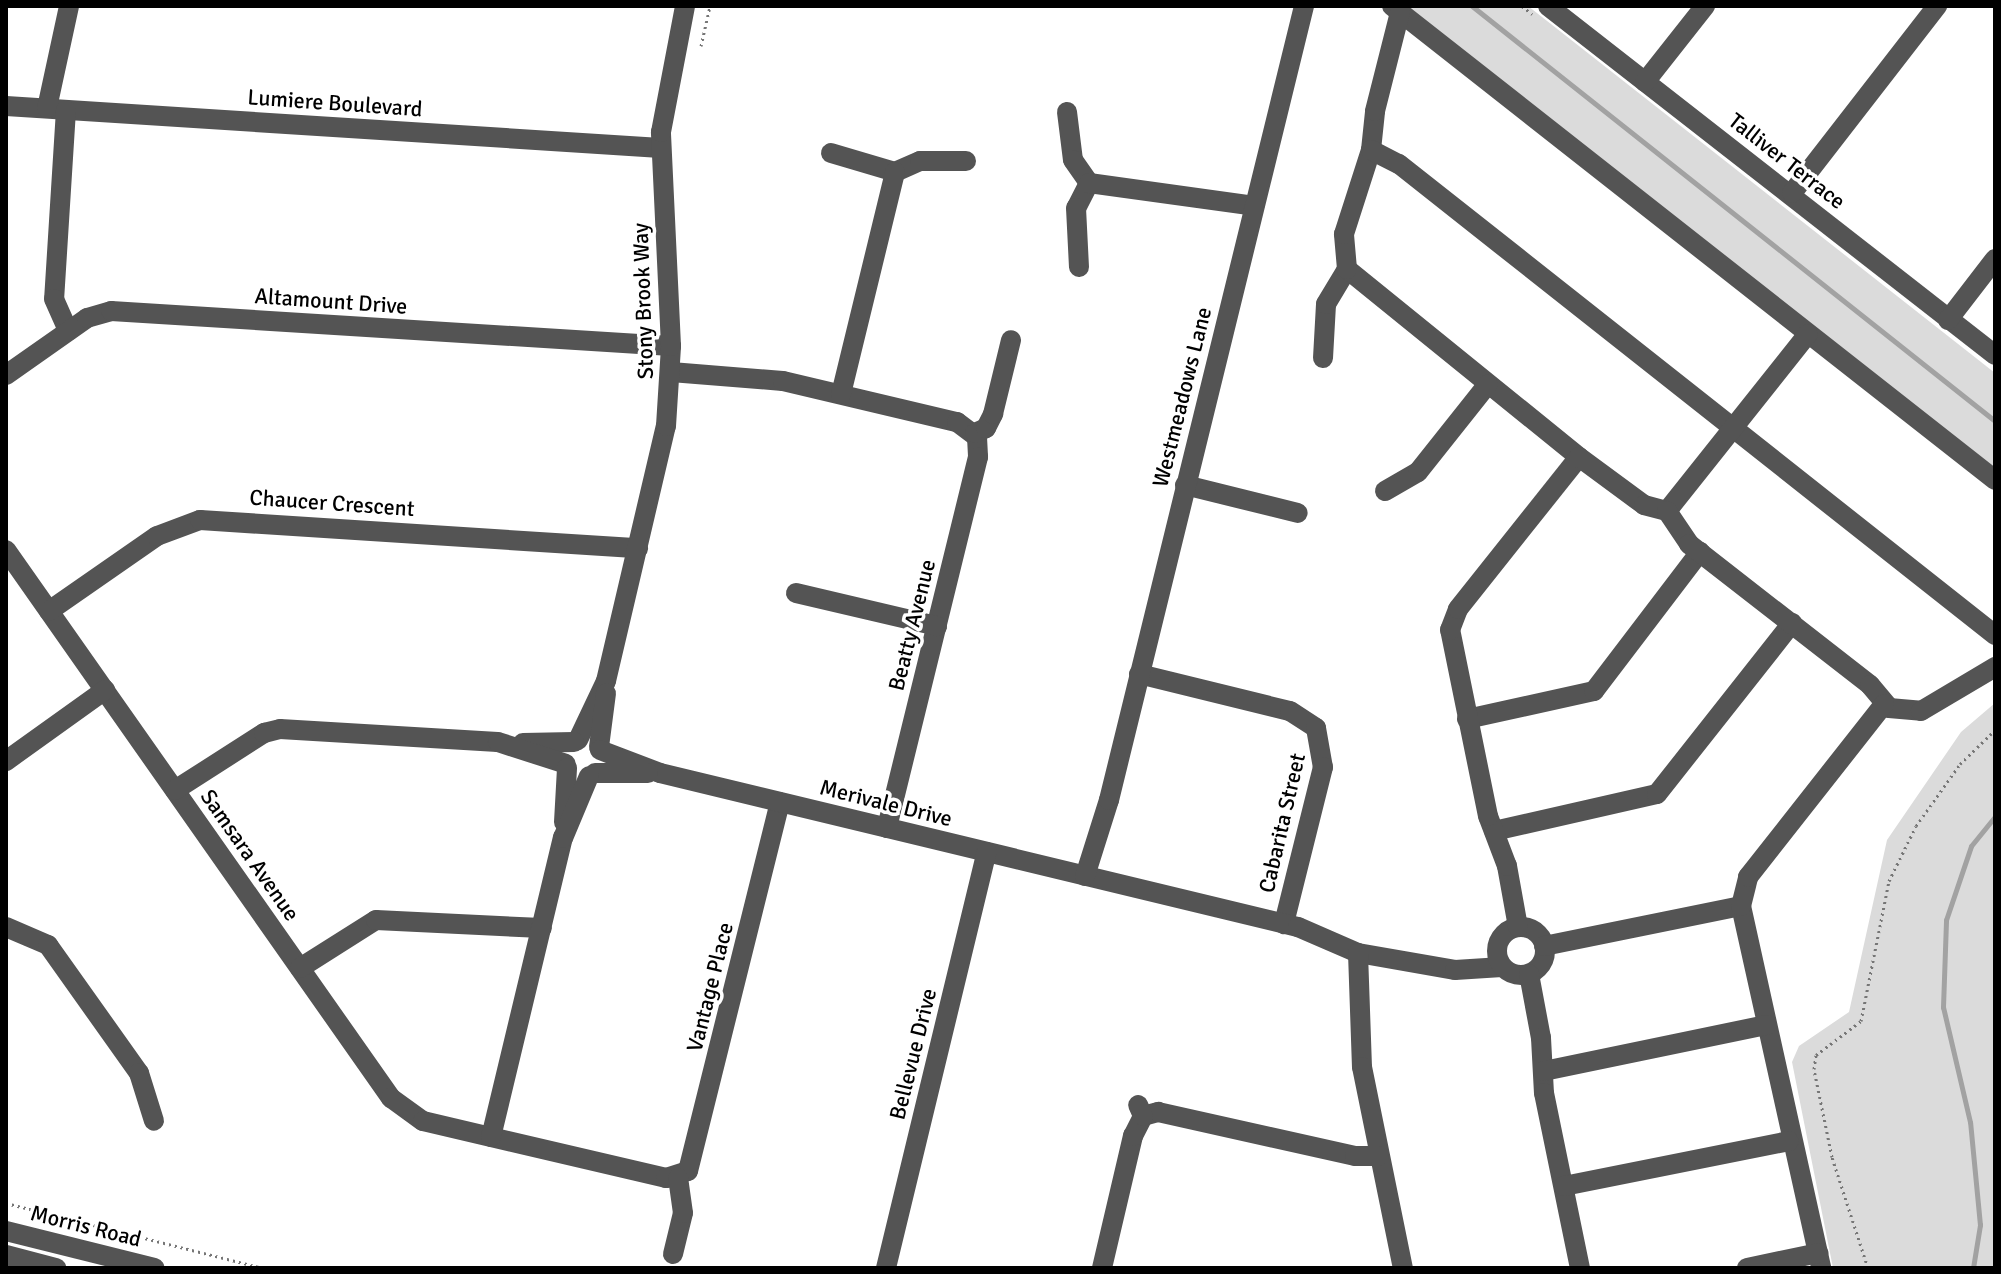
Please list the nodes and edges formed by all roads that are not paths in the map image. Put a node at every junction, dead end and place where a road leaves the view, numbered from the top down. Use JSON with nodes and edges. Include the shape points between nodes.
{"nodes":[{"id":1,"x":69,"y":6,"type":"edge"},
{"id":2,"x":1304,"y":6,"type":"edge"},
{"id":3,"x":1548,"y":6,"type":"edge"},
{"id":4,"x":1705,"y":6,"type":"edge"},
{"id":5,"x":1937,"y":6,"type":"edge"},
{"id":6,"x":686,"y":7,"type":"edge"},
{"id":7,"x":1396,"y":9,"type":"edge"},
{"id":8,"x":1645,"y":82,"type":"junction"},
{"id":9,"x":6,"y":106,"type":"edge"},
{"id":10,"x":56,"y":109,"type":"junction"},
{"id":11,"x":1067,"y":112,"type":"dead end"},
{"id":12,"x":661,"y":148,"type":"junction"},
{"id":13,"x":1371,"y":150,"type":"junction"},
{"id":14,"x":831,"y":153,"type":"dead end"},
{"id":15,"x":966,"y":161,"type":"dead end"},
{"id":16,"x":895,"y":172,"type":"junction"},
{"id":17,"x":1089,"y":183,"type":"junction"},
{"id":18,"x":1792,"y":193,"type":"junction"},
{"id":19,"x":1254,"y":206,"type":"junction"},
{"id":20,"x":1995,"y":259,"type":"edge"},
{"id":21,"x":1079,"y":267,"type":"dead end"},
{"id":22,"x":1347,"y":269,"type":"junction"},
{"id":23,"x":1948,"y":320,"type":"junction"},
{"id":24,"x":68,"y":331,"type":"junction"},
{"id":25,"x":1808,"y":334,"type":"junction"},
{"id":26,"x":1011,"y":340,"type":"dead end"},
{"id":27,"x":671,"y":346,"type":"junction"},
{"id":28,"x":1995,"y":355,"type":"edge"},
{"id":29,"x":1323,"y":358,"type":"dead end"},
{"id":30,"x":671,"y":372,"type":"junction"},
{"id":31,"x":6,"y":375,"type":"edge"},
{"id":32,"x":1488,"y":384,"type":"junction"},
{"id":33,"x":841,"y":394,"type":"junction"},
{"id":34,"x":1733,"y":432,"type":"junction"},
{"id":35,"x":975,"y":433,"type":"junction"},
{"id":36,"x":1579,"y":457,"type":"junction"},
{"id":37,"x":1995,"y":480,"type":"edge"},
{"id":38,"x":1185,"y":485,"type":"junction"},
{"id":39,"x":1385,"y":491,"type":"dead end"},
{"id":40,"x":1667,"y":511,"type":"junction"},
{"id":41,"x":1298,"y":513,"type":"dead end"},
{"id":42,"x":638,"y":548,"type":"junction"},
{"id":43,"x":6,"y":550,"type":"edge"},
{"id":44,"x":1700,"y":552,"type":"junction"},
{"id":45,"x":796,"y":593,"type":"dead end"},
{"id":46,"x":49,"y":611,"type":"junction"},
{"id":47,"x":1792,"y":623,"type":"junction"},
{"id":48,"x":937,"y":626,"type":"junction"},
{"id":49,"x":1995,"y":635,"type":"edge"},
{"id":50,"x":1995,"y":667,"type":"edge"},
{"id":51,"x":1139,"y":674,"type":"junction"},
{"id":52,"x":606,"y":681,"type":"junction"},
{"id":53,"x":105,"y":690,"type":"junction"},
{"id":54,"x":1884,"y":704,"type":"junction"},
{"id":55,"x":1467,"y":719,"type":"junction"},
{"id":56,"x":576,"y":741,"type":"junction"},
{"id":57,"x":515,"y":744,"type":"junction"},
{"id":58,"x":600,"y":748,"type":"junction"},
{"id":59,"x":6,"y":761,"type":"edge"},
{"id":60,"x":566,"y":766,"type":"junction"},
{"id":61,"x":660,"y":773,"type":"junction"},
{"id":62,"x":592,"y":774,"type":"junction"},
{"id":63,"x":175,"y":790,"type":"junction"},
{"id":64,"x":780,"y":802,"type":"junction"},
{"id":65,"x":887,"y":828,"type":"junction"},
{"id":66,"x":1494,"y":831,"type":"junction"},
{"id":67,"x":563,"y":838,"type":"junction"},
{"id":68,"x":987,"y":852,"type":"junction"},
{"id":69,"x":1092,"y":878,"type":"junction"},
{"id":70,"x":1741,"y":906,"type":"junction"},
{"id":71,"x":1284,"y":924,"type":"junction"},
{"id":72,"x":6,"y":927,"type":"edge"},
{"id":73,"x":1518,"y":927,"type":"junction"},
{"id":74,"x":542,"y":928,"type":"junction"},
{"id":75,"x":1498,"y":943,"type":"junction"},
{"id":76,"x":1544,"y":946,"type":"junction"},
{"id":77,"x":1367,"y":950,"type":"junction"},
{"id":78,"x":1454,"y":964,"type":"junction"},
{"id":79,"x":1502,"y":967,"type":"junction"},
{"id":80,"x":300,"y":968,"type":"junction"},
{"id":81,"x":1529,"y":974,"type":"junction"},
{"id":82,"x":1766,"y":1025,"type":"junction"},
{"id":83,"x":1544,"y":1071,"type":"junction"},
{"id":84,"x":154,"y":1121,"type":"dead end"},
{"id":85,"x":491,"y":1137,"type":"junction"},
{"id":86,"x":1789,"y":1141,"type":"junction"},
{"id":87,"x":1379,"y":1156,"type":"junction"},
{"id":88,"x":678,"y":1178,"type":"junction"},
{"id":89,"x":1564,"y":1186,"type":"junction"},
{"id":90,"x":6,"y":1231,"type":"edge"},
{"id":91,"x":673,"y":1254,"type":"dead end"},
{"id":92,"x":6,"y":1255,"type":"edge"},
{"id":93,"x":1820,"y":1261,"type":"edge"},
{"id":94,"x":56,"y":1268,"type":"edge"},
{"id":95,"x":154,"y":1268,"type":"edge"},
{"id":96,"x":886,"y":1268,"type":"edge"},
{"id":97,"x":1102,"y":1268,"type":"edge"},
{"id":98,"x":1403,"y":1268,"type":"edge"},
{"id":99,"x":1580,"y":1268,"type":"edge"},
{"id":100,"x":1747,"y":1268,"type":"edge"}],
"edges":[{"from":1,"to":10,"type":"street"},
{"from":2,"to":19,"type":"street","name":"Westmeadows Lane"},
{"from":3,"to":8,"type":"street","name":"Talliver Terrace"},
{"from":4,"to":8,"type":"street"},
{"from":5,"to":18,"type":"street"},
{"from":6,"to":12,"type":"street","name":"Stony Brook Way","via":[[664,104]]},
{"from":7,"to":13,"type":"street"},
{"from":7,"to":25,"type":"street"},
{"from":8,"to":18,"type":"street","name":"Talliver Terrace"},
{"from":9,"to":10,"type":"street","name":"Lumiere Boulevard"},
{"from":10,"to":12,"type":"street","name":"Lumiere Boulevard"},
{"from":10,"to":24,"type":"street","via":[[54,299]]},
{"from":11,"to":17,"type":"street","via":[[1073,160]]},
{"from":12,"to":27,"type":"street","name":"Stony Brook Way"},
{"from":13,"to":22,"type":"street","via":[[1344,234]]},
{"from":13,"to":34,"type":"street","via":[[1399,164]]},
{"from":14,"to":16,"type":"street"},
{"from":15,"to":16,"type":"street","via":[[920,161]]},
{"from":16,"to":33,"type":"street"},
{"from":17,"to":19,"type":"street"},
{"from":17,"to":21,"type":"street","via":[[1076,208]]},
{"from":18,"to":23,"type":"street","name":"Talliver Terrace"},
{"from":19,"to":38,"type":"street","name":"Westmeadows Lane"},
{"from":20,"to":23,"type":"street"},
{"from":22,"to":29,"type":"street","via":[[1326,304]]},
{"from":22,"to":32,"type":"street"},
{"from":23,"to":28,"type":"street","name":"Talliver Terrace"},
{"from":24,"to":27,"type":"street","name":"Altamount Drive","via":[[96,314],[119,311]]},
{"from":24,"to":31,"type":"street","name":"Altamount Drive"},
{"from":25,"to":34,"type":"street"},
{"from":25,"to":37,"type":"street"},
{"from":26,"to":35,"type":"street","via":[[993,414],[986,428]]},
{"from":27,"to":30,"type":"street","name":"Stony Brook Way"},
{"from":30,"to":33,"type":"street","via":[[775,379]]},
{"from":30,"to":42,"type":"street","name":"Stony Brook Way","via":[[666,426]]},
{"from":32,"to":36,"type":"street"},
{"from":32,"to":39,"type":"street","via":[[1418,472]]},
{"from":33,"to":35,"type":"street","via":[[957,422]]},
{"from":34,"to":40,"type":"street"},
{"from":34,"to":49,"type":"street"},
{"from":35,"to":48,"type":"street","name":"Beatty Avenue","via":[[978,457]]},
{"from":36,"to":40,"type":"street","via":[[1644,505]]},
{"from":36,"to":55,"type":"street","via":[[1453,617],[1451,639]]},
{"from":38,"to":41,"type":"street"},
{"from":38,"to":51,"type":"street","name":"Westmeadows Lane"},
{"from":40,"to":44,"type":"street","via":[[1680,534]]},
{"from":42,"to":46,"type":"street","name":"Chaucer Crescent","via":[[200,520],[157,536]]},
{"from":42,"to":52,"type":"street","name":"Stony Brook Way"},
{"from":43,"to":46,"type":"street","name":"Samsara Avenue"},
{"from":44,"to":47,"type":"street"},
{"from":44,"to":55,"type":"street","via":[[1594,691]]},
{"from":45,"to":48,"type":"street"},
{"from":46,"to":53,"type":"street","name":"Samsara Avenue"},
{"from":47,"to":54,"type":"street","via":[[1870,685]]},
{"from":47,"to":66,"type":"street","via":[[1657,794]]},
{"from":48,"to":65,"type":"street","name":"Beatty Avenue"},
{"from":50,"to":54,"type":"street","via":[[1921,711],[1896,711]]},
{"from":51,"to":69,"type":"street","name":"Westmeadows Lane"},
{"from":51,"to":71,"type":"street","name":"Cabarita Street","via":[[1290,711],[1316,728],[1323,767]]},
{"from":52,"to":56,"type":"street","name":"Stony Brook Way"},
{"from":52,"to":58,"type":"street","name":"Stony Brook Way"},
{"from":53,"to":59,"type":"street"},
{"from":53,"to":63,"type":"street","name":"Samsara Avenue"},
{"from":54,"to":70,"type":"street","via":[[1748,877]]},
{"from":55,"to":66,"type":"street"},
{"from":56,"to":57,"type":"street"},
{"from":56,"to":58,"type":"street"},
{"from":56,"to":60,"type":"street","via":[[566,751]]},
{"from":57,"to":60,"type":"street"},
{"from":57,"to":63,"type":"street","via":[[280,729],[253,739]]},
{"from":58,"to":61,"type":"street","name":"Merivale Drive"},
{"from":58,"to":62,"type":"street","via":[[601,763]]},
{"from":60,"to":62,"type":"street"},
{"from":60,"to":67,"type":"street"},
{"from":61,"to":62,"type":"street","name":"Merivale Drive"},
{"from":61,"to":64,"type":"street","name":"Merivale Drive"},
{"from":62,"to":67,"type":"street"},
{"from":63,"to":80,"type":"street","name":"Samsara Avenue"},
{"from":64,"to":65,"type":"street","name":"Merivale Drive"},
{"from":64,"to":88,"type":"street","name":"Vantage Place","via":[[693,1161]]},
{"from":65,"to":68,"type":"street","name":"Merivale Drive"},
{"from":66,"to":73,"type":"street","via":[[1507,866]]},
{"from":67,"to":74,"type":"street"},
{"from":68,"to":69,"type":"street","name":"Merivale Drive"},
{"from":68,"to":96,"type":"street","name":"Bellevue Drive"},
{"from":69,"to":71,"type":"street","name":"Merivale Drive"},
{"from":70,"to":76,"type":"street"},
{"from":70,"to":82,"type":"street"},
{"from":71,"to":77,"type":"street","name":"Merivale Drive"},
{"from":72,"to":84,"type":"street","via":[[48,945],[139,1073]]},
{"from":73,"to":75,"type":"street"},
{"from":73,"to":76,"type":"street","via":[[1535,931]]},
{"from":74,"to":80,"type":"street","via":[[376,920]]},
{"from":74,"to":85,"type":"street"},
{"from":75,"to":78,"type":"street"},
{"from":75,"to":79,"type":"street"},
{"from":76,"to":81,"type":"street","via":[[1542,963]]},
{"from":77,"to":78,"type":"street","name":"Merivale Drive","via":[[1385,941]]},
{"from":77,"to":87,"type":"street","via":[[1362,1067]]},
{"from":78,"to":79,"type":"street"},
{"from":79,"to":81,"type":"street","via":[[1515,975]]},
{"from":80,"to":85,"type":"street","name":"Samsara Avenue","via":[[398,1106],[423,1121]]},
{"from":81,"to":83,"type":"street"},
{"from":82,"to":83,"type":"street"},
{"from":82,"to":86,"type":"street","via":[[1787,1108]]},
{"from":83,"to":89,"type":"street"},
{"from":85,"to":88,"type":"street"},
{"from":86,"to":89,"type":"street"},
{"from":86,"to":93,"type":"street","via":[[1800,1167]]},
{"from":87,"to":97,"type":"street","via":[[1355,1156],[1140,1110]]},
{"from":87,"to":98,"type":"street"},
{"from":88,"to":91,"type":"street","via":[[683,1213]]},
{"from":89,"to":99,"type":"street"},
{"from":90,"to":95,"type":"street","name":"Morris Road"},
{"from":92,"to":94,"type":"street"},
{"from":93,"to":100,"type":"street"}]}
